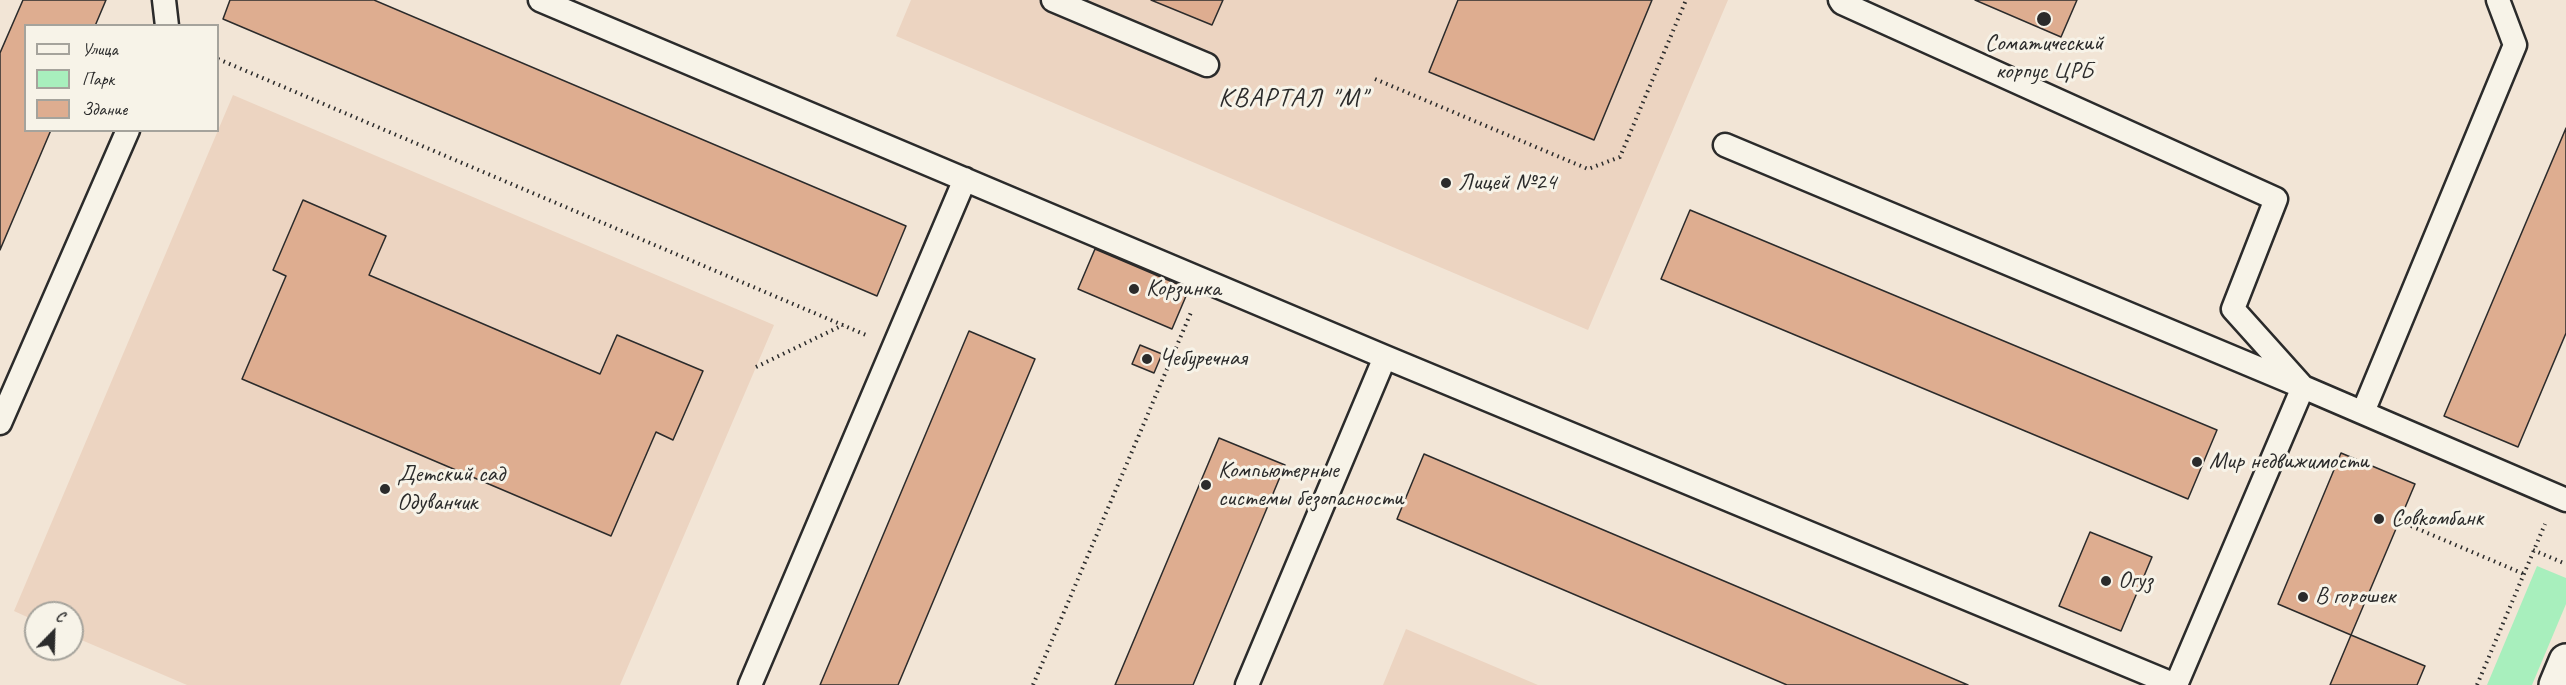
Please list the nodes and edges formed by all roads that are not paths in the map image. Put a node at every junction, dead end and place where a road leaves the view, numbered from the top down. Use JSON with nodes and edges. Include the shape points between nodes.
{"nodes":[{"id":1,"x":164,"y":0,"type":"edge"},
{"id":2,"x":540,"y":0,"type":"edge"},
{"id":3,"x":1053,"y":0,"type":"edge"},
{"id":4,"x":1840,"y":0,"type":"edge"},
{"id":5,"x":2498,"y":0,"type":"edge"},
{"id":6,"x":167,"y":24,"type":"edge"},
{"id":7,"x":1207,"y":65,"type":"dead end"},
{"id":8,"x":127,"y":132,"type":"edge"},
{"id":9,"x":1725,"y":145,"type":"dead end"},
{"id":10,"x":965,"y":179,"type":"junction"},
{"id":11,"x":1385,"y":357,"type":"junction"},
{"id":12,"x":2303,"y":387,"type":"junction"},
{"id":13,"x":2363,"y":412,"type":"junction"},
{"id":14,"x":0,"y":423,"type":"edge"},
{"id":15,"x":2561,"y":498,"type":"edge"},
{"id":16,"x":2566,"y":661,"type":"edge"},
{"id":17,"x":750,"y":685,"type":"edge"},
{"id":18,"x":1247,"y":685,"type":"edge"},
{"id":19,"x":2176,"y":685,"type":"edge"},
{"id":20,"x":2556,"y":685,"type":"edge"}],
"edges":[{"from":1,"to":6,"type":"lane"},
{"from":2,"to":10,"type":"lane"},
{"from":3,"to":7,"type":"lane"},
{"from":4,"to":12,"type":"lane","via":[[2276,199],[2233,309]]},
{"from":5,"to":13,"type":"lane","via":[[2515,45]]},
{"from":8,"to":14,"type":"lane"},
{"from":9,"to":12,"type":"lane"},
{"from":10,"to":11,"type":"lane"},
{"from":10,"to":17,"type":"lane"},
{"from":11,"to":18,"type":"lane"},
{"from":11,"to":19,"type":"lane"},
{"from":12,"to":13,"type":"lane"},
{"from":12,"to":19,"type":"lane"},
{"from":13,"to":15,"type":"lane"},
{"from":16,"to":20,"type":"street"}]}
